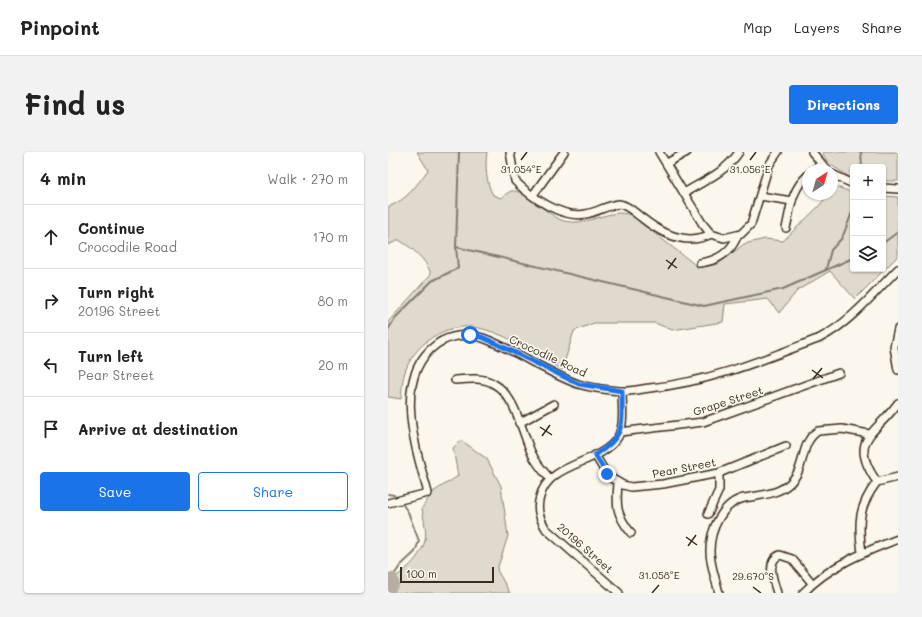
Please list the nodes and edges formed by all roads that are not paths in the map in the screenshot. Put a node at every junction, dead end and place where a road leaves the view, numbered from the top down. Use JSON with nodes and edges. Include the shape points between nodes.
{"nodes":[{"id":1,"x":510,"y":152,"type":"edge"},
{"id":2,"x":564,"y":152,"type":"edge"},
{"id":3,"x":659,"y":152,"type":"edge"},
{"id":4,"x":687,"y":152,"type":"edge"},
{"id":5,"x":739,"y":152,"type":"edge"},
{"id":6,"x":778,"y":152,"type":"edge"},
{"id":7,"x":812,"y":152,"type":"edge"},
{"id":8,"x":667,"y":163,"type":"junction"},
{"id":9,"x":821,"y":164,"type":"edge"},
{"id":10,"x":838,"y":177,"type":"edge"},
{"id":11,"x":802,"y":180,"type":"edge"},
{"id":12,"x":850,"y":183,"type":"edge"},
{"id":13,"x":886,"y":188,"type":"edge"},
{"id":14,"x":898,"y":189,"type":"edge"},
{"id":15,"x":684,"y":193,"type":"junction"},
{"id":16,"x":533,"y":195,"type":"junction"},
{"id":17,"x":760,"y":196,"type":"junction"},
{"id":18,"x":792,"y":201,"type":"junction"},
{"id":19,"x":786,"y":228,"type":"dead end"},
{"id":20,"x":711,"y":234,"type":"junction"},
{"id":21,"x":737,"y":236,"type":"junction"},
{"id":22,"x":700,"y":263,"type":"dead end"},
{"id":23,"x":898,"y":269,"type":"edge"},
{"id":24,"x":898,"y":329,"type":"edge"},
{"id":25,"x":898,"y":370,"type":"edge"},
{"id":26,"x":839,"y":373,"type":"dead end"},
{"id":27,"x":455,"y":380,"type":"dead end"},
{"id":28,"x":622,"y":391,"type":"junction"},
{"id":29,"x":898,"y":403,"type":"edge"},
{"id":30,"x":554,"y":404,"type":"dead end"},
{"id":31,"x":519,"y":423,"type":"junction"},
{"id":32,"x":620,"y":432,"type":"junction"},
{"id":33,"x":869,"y":434,"type":"junction"},
{"id":34,"x":786,"y":446,"type":"dead end"},
{"id":35,"x":595,"y":455,"type":"junction"},
{"id":36,"x":719,"y":473,"type":"junction"},
{"id":37,"x":898,"y":477,"type":"edge"},
{"id":38,"x":550,"y":479,"type":"junction"},
{"id":39,"x":877,"y":482,"type":"junction"},
{"id":40,"x":618,"y":483,"type":"junction"},
{"id":41,"x":388,"y":503,"type":"edge"},
{"id":42,"x":708,"y":514,"type":"dead end"},
{"id":43,"x":631,"y":533,"type":"dead end"},
{"id":44,"x":898,"y":539,"type":"edge"},
{"id":45,"x":862,"y":553,"type":"junction"},
{"id":46,"x":812,"y":583,"type":"junction"},
{"id":47,"x":619,"y":593,"type":"edge"},
{"id":48,"x":719,"y":593,"type":"edge"},
{"id":49,"x":777,"y":593,"type":"edge"},
{"id":50,"x":802,"y":593,"type":"edge"}],
"edges":[{"from":1,"to":16,"type":"street","via":[[515,181]]},
{"from":2,"to":16,"type":"street"},
{"from":3,"to":8,"type":"street"},
{"from":4,"to":8,"type":"street"},
{"from":5,"to":15,"type":"street","via":[[724,170]]},
{"from":6,"to":17,"type":"street","via":[[769,165]]},
{"from":7,"to":9,"type":"street"},
{"from":8,"to":15,"type":"street"},
{"from":10,"to":12,"type":"street"},
{"from":11,"to":18,"type":"street","via":[[796,186]]},
{"from":13,"to":14,"type":"street"},
{"from":15,"to":20,"type":"street"},
{"from":16,"to":20,"type":"street","via":[[550,206],[572,214],[585,214],[615,204],[623,204],[675,237],[689,240]]},
{"from":17,"to":18,"type":"street"},
{"from":17,"to":21,"type":"street","via":[[751,224]]},
{"from":18,"to":19,"type":"street"},
{"from":20,"to":21,"type":"street","via":[[724,238]]},
{"from":21,"to":22,"type":"street","via":[[722,256]]},
{"from":23,"to":28,"type":"street","name":"Crocodile Road","via":[[847,319],[820,338],[718,375],[686,383]]},
{"from":24,"to":25,"type":"street","via":[[894,347]]},
{"from":26,"to":32,"type":"street","name":"Grape Street","via":[[702,422]]},
{"from":27,"to":31,"type":"street","via":[[473,379],[494,384],[507,395]]},
{"from":28,"to":32,"type":"street"},
{"from":28,"to":41,"type":"street","name":"Crocodile Road","via":[[579,384],[482,337],[457,335],[442,341],[431,348],[416,370],[410,397],[418,459],[428,493]]},
{"from":29,"to":33,"type":"street"},
{"from":30,"to":31,"type":"street"},
{"from":31,"to":38,"type":"street","via":[[536,462]]},
{"from":32,"to":35,"type":"street","name":"20196 Street","via":[[613,442]]},
{"from":33,"to":39,"type":"street","via":[[864,446],[864,459]]},
{"from":33,"to":48,"type":"street","via":[[842,429],[818,431],[808,442],[799,473],[788,484],[773,493],[736,501],[726,508],[716,525],[711,545],[711,558]]},
{"from":34,"to":36,"type":"street","name":"Pear Street"},
{"from":35,"to":38,"type":"street","name":"20196 Street","via":[[562,470]]},
{"from":35,"to":40,"type":"street","via":[[604,470]]},
{"from":36,"to":40,"type":"street","name":"Pear Street","via":[[650,486],[631,487]]},
{"from":36,"to":42,"type":"street","via":[[719,490]]},
{"from":37,"to":39,"type":"street"},
{"from":38,"to":47,"type":"street","name":"20196 Street","via":[[542,489],[539,501],[539,513],[543,523],[559,541]]},
{"from":39,"to":45,"type":"street","via":[[861,510],[859,534]]},
{"from":40,"to":43,"type":"street","via":[[617,510]]},
{"from":44,"to":45,"type":"street"},
{"from":45,"to":46,"type":"street"},
{"from":46,"to":49,"type":"street","via":[[792,560],[780,555],[774,558],[772,565]]},
{"from":46,"to":50,"type":"street"}]}
